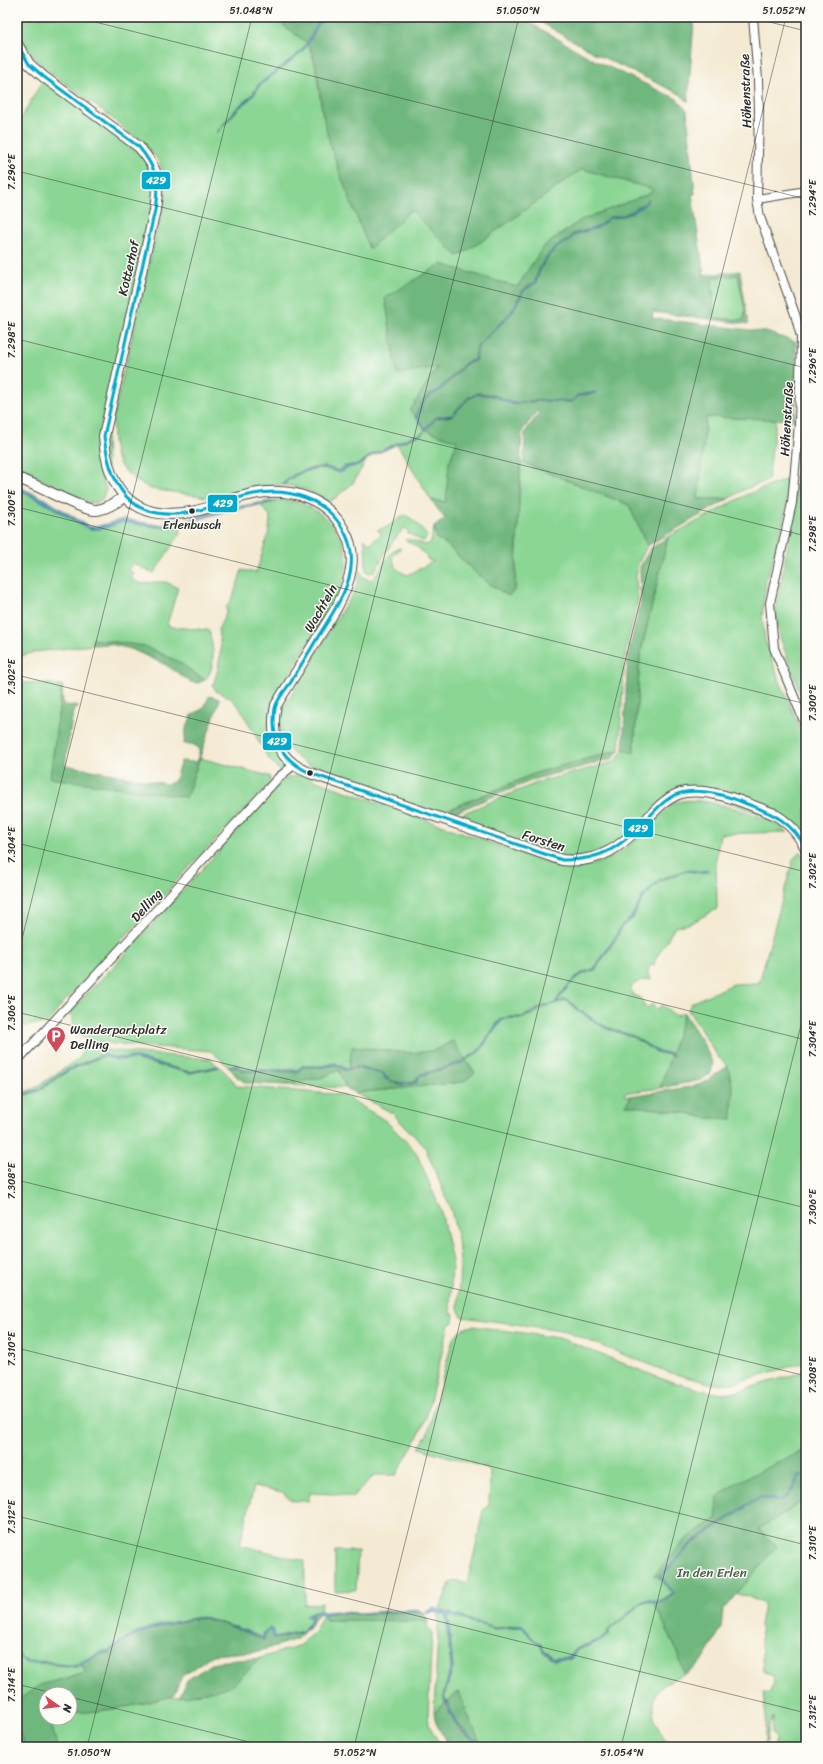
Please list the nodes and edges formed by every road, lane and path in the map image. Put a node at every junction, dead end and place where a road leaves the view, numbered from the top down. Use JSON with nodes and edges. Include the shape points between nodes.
{"nodes":[{"id":1,"x":753,"y":17,"type":"edge"},
{"id":2,"x":17,"y":44,"type":"edge"},
{"id":3,"x":806,"y":191,"type":"edge"},
{"id":4,"x":757,"y":199,"type":"junction"},
{"id":5,"x":17,"y":478,"type":"edge"},
{"id":6,"x":124,"y":497,"type":"junction"},
{"id":7,"x":806,"y":726,"type":"edge"},
{"id":8,"x":294,"y":765,"type":"junction"},
{"id":9,"x":806,"y":848,"type":"edge"},
{"id":10,"x":17,"y":1061,"type":"edge"}],
"edges":[{"from":1,"to":4,"type":"street","name":"Höhenstraße","via":[[759,109]]},
{"from":2,"to":6,"type":"street","name":"Kotterhof","via":[[29,64],[139,147],[150,159],[156,171],[158,185],[155,210],[104,436],[110,474]]},
{"from":3,"to":4,"type":"street"},
{"from":4,"to":7,"type":"street","name":"Höhenstraße","via":[[760,217],[801,337],[799,424],[792,503],[770,603],[774,648]]},
{"from":5,"to":6,"type":"street","via":[[85,509],[95,511],[106,508]]},
{"from":6,"to":8,"type":"street","name":"Wachteln","via":[[145,509],[182,513],[258,493],[295,493],[313,499],[344,529],[350,542],[352,556],[351,574],[346,590],[276,705],[273,719],[276,742],[282,753]]},
{"from":8,"to":9,"type":"street","name":"Forsten","via":[[310,773],[562,860],[584,860],[612,851],[664,802],[674,796],[693,792],[710,793],[774,814],[798,834]]},
{"from":8,"to":10,"type":"street","name":"Delling","via":[[279,778]]}]}
